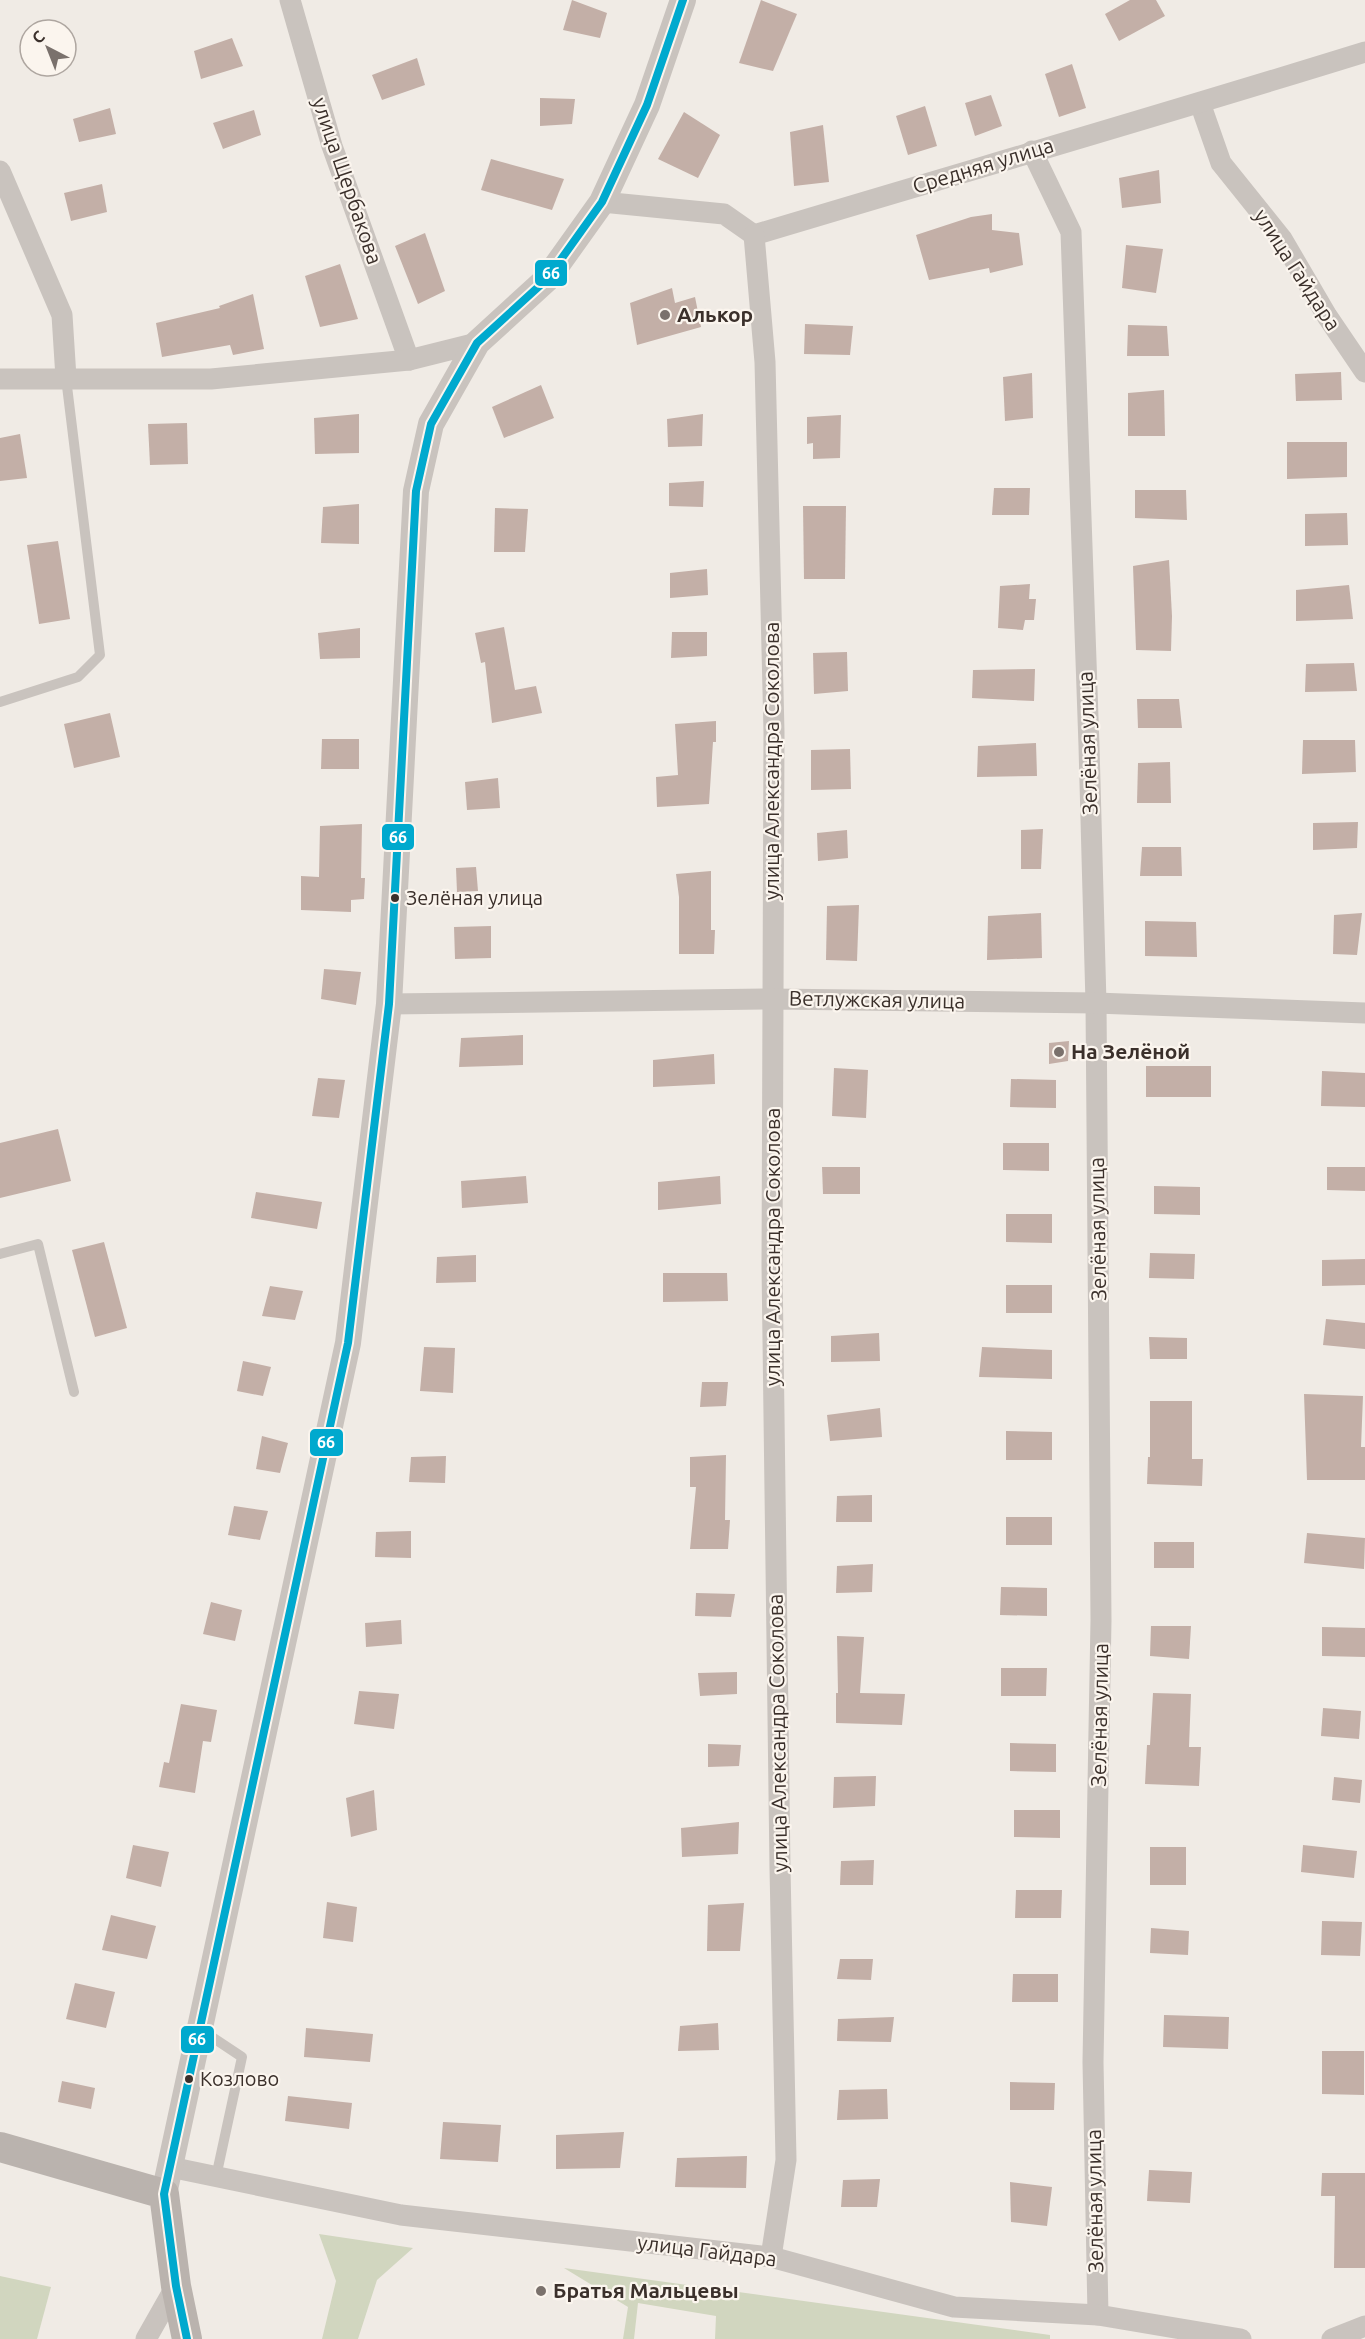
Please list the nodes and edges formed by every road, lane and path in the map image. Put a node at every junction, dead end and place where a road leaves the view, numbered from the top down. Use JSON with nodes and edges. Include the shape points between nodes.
{"nodes":[{"id":1,"x":290,"y":0,"type":"edge"},
{"id":2,"x":683,"y":0,"type":"edge"},
{"id":3,"x":1365,"y":52,"type":"edge"},
{"id":4,"x":1200,"y":103,"type":"junction"},
{"id":5,"x":1032,"y":151,"type":"junction"},
{"id":6,"x":0,"y":171,"type":"edge"},
{"id":7,"x":602,"y":202,"type":"junction"},
{"id":8,"x":754,"y":235,"type":"junction"},
{"id":9,"x":477,"y":343,"type":"junction"},
{"id":10,"x":410,"y":360,"type":"junction"},
{"id":11,"x":1365,"y":372,"type":"edge"},
{"id":12,"x":66,"y":378,"type":"junction"},
{"id":13,"x":0,"y":379,"type":"edge"},
{"id":14,"x":0,"y":702,"type":"edge"},
{"id":15,"x":772,"y":999,"type":"junction"},
{"id":16,"x":1095,"y":1003,"type":"junction"},
{"id":17,"x":388,"y":1004,"type":"junction"},
{"id":18,"x":1365,"y":1013,"type":"edge"},
{"id":19,"x":0,"y":1254,"type":"edge"},
{"id":20,"x":74,"y":1392,"type":"dead end"},
{"id":21,"x":200,"y":2029,"type":"junction"},
{"id":22,"x":0,"y":2147,"type":"edge"},
{"id":23,"x":216,"y":2177,"type":"junction"},
{"id":24,"x":167,"y":2181,"type":"junction"},
{"id":25,"x":771,"y":2257,"type":"junction"},
{"id":26,"x":176,"y":2286,"type":"junction"},
{"id":27,"x":1098,"y":2315,"type":"junction"},
{"id":28,"x":1365,"y":2326,"type":"edge"},
{"id":29,"x":146,"y":2339,"type":"edge"},
{"id":30,"x":187,"y":2339,"type":"edge"},
{"id":31,"x":1241,"y":2339,"type":"edge"},
{"id":32,"x":1332,"y":2339,"type":"edge"}],
"edges":[{"from":1,"to":10,"type":"street","name":"улица Щербакова","via":[[332,146]]},
{"from":2,"to":7,"type":"street","via":[[646,105]]},
{"from":3,"to":4,"type":"street","name":"Средняя улица"},
{"from":4,"to":5,"type":"street","name":"Средняя улица"},
{"from":4,"to":11,"type":"street","name":"улица Гайдара","via":[[1221,163],[1282,239]]},
{"from":5,"to":8,"type":"street","name":"Средняя улица"},
{"from":5,"to":16,"type":"street","name":"Зелёная улица","via":[[1071,232]]},
{"from":6,"to":12,"type":"street","via":[[62,315]]},
{"from":7,"to":8,"type":"street","via":[[724,214]]},
{"from":7,"to":9,"type":"street","via":[[547,279]]},
{"from":8,"to":15,"type":"street","name":"улица Александра Соколова","via":[[765,362],[774,732]]},
{"from":9,"to":10,"type":"street"},
{"from":9,"to":17,"type":"street","via":[[431,424],[416,491]]},
{"from":10,"to":12,"type":"street","via":[[211,380]]},
{"from":12,"to":13,"type":"street"},
{"from":12,"to":14,"type":"lane","via":[[100,655],[78,677]]},
{"from":15,"to":16,"type":"street","name":"Ветлужская улица"},
{"from":15,"to":17,"type":"street","name":"Ветлужская улица"},
{"from":15,"to":25,"type":"street","name":"улица Александра Соколова","via":[[772,1265],[786,2160]]},
{"from":16,"to":18,"type":"street","name":"Ветлужская улица"},
{"from":16,"to":27,"type":"street","name":"Зелёная улица","via":[[1101,1620],[1093,2062]]},
{"from":17,"to":21,"type":"street","via":[[348,1343]]},
{"from":19,"to":20,"type":"lane","via":[[38,1244]]},
{"from":21,"to":23,"type":"lane","via":[[242,2057]]},
{"from":21,"to":24,"type":"street"},
{"from":22,"to":24,"type":"main road"},
{"from":23,"to":24,"type":"street","name":"улица Гайдара"},
{"from":23,"to":25,"type":"street","name":"улица Гайдара","via":[[401,2215]]},
{"from":24,"to":26,"type":"main road"},
{"from":25,"to":27,"type":"street","name":"улица Гайдара","via":[[954,2307]]},
{"from":26,"to":29,"type":"street"},
{"from":26,"to":30,"type":"main road"},
{"from":27,"to":31,"type":"street","name":"улица Гайдара"},
{"from":28,"to":32,"type":"street"}]}
